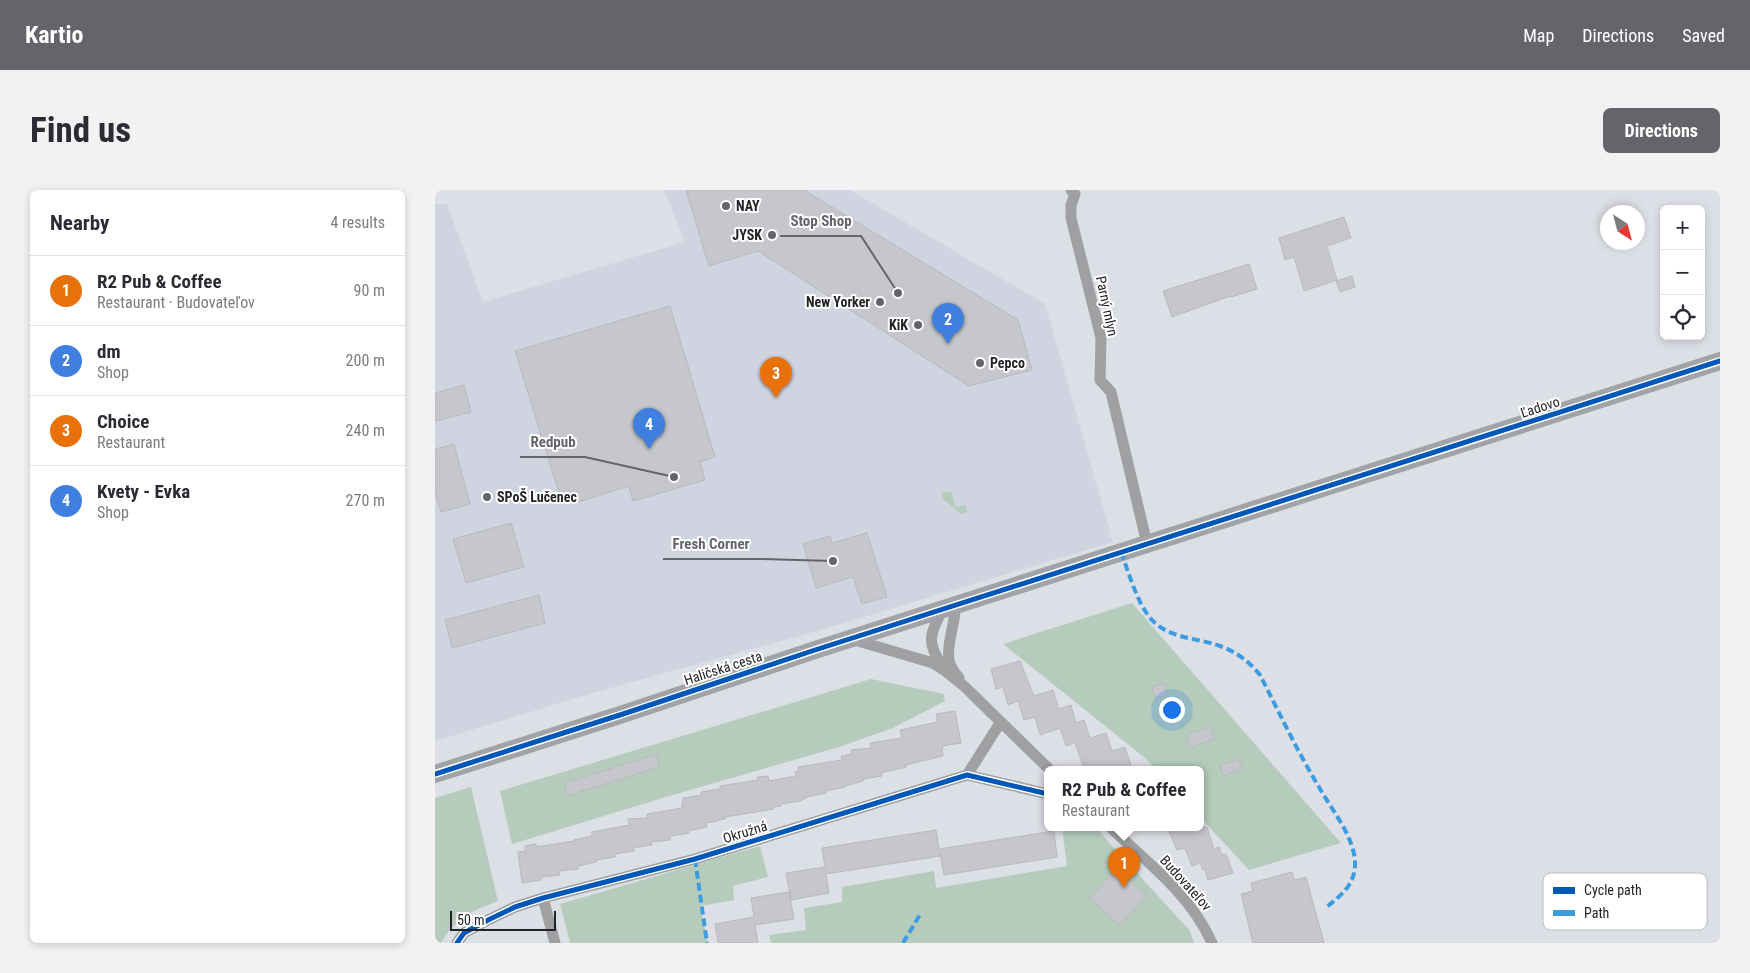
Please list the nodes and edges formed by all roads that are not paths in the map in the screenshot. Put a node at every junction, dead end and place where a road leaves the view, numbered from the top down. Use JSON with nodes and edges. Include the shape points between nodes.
{"nodes":[{"id":1,"x":1075,"y":191,"type":"edge"},
{"id":2,"x":1720,"y":361,"type":"edge"},
{"id":3,"x":1147,"y":544,"type":"junction"},
{"id":4,"x":949,"y":607,"type":"junction"},
{"id":5,"x":851,"y":639,"type":"junction"},
{"id":6,"x":945,"y":670,"type":"junction"},
{"id":7,"x":964,"y":686,"type":"junction"},
{"id":8,"x":1000,"y":723,"type":"junction"},
{"id":9,"x":1046,"y":766,"type":"edge"},
{"id":10,"x":435,"y":774,"type":"edge"},
{"id":11,"x":967,"y":775,"type":"junction"},
{"id":12,"x":1044,"y":793,"type":"edge"},
{"id":13,"x":1114,"y":831,"type":"edge"},
{"id":14,"x":543,"y":898,"type":"junction"},
{"id":15,"x":457,"y":943,"type":"edge"},
{"id":16,"x":555,"y":943,"type":"edge"},
{"id":17,"x":1212,"y":943,"type":"edge"}],
"edges":[{"from":1,"to":3,"type":"street","name":"Parný mlyn","via":[[1071,213],[1101,338],[1100,380],[1111,392]]},
{"from":2,"to":3,"type":"main road","name":"Ľadovo"},
{"from":3,"to":4,"type":"main road","name":"Haličská cesta"},
{"from":4,"to":5,"type":"main road","name":"Haličská cesta"},
{"from":4,"to":6,"type":"street","via":[[930,636],[933,652]]},
{"from":4,"to":7,"type":"street","via":[[955,617],[949,662]]},
{"from":5,"to":6,"type":"street","via":[[933,663]]},
{"from":5,"to":10,"type":"main road","name":"Haličská cesta"},
{"from":6,"to":7,"type":"street"},
{"from":7,"to":8,"type":"street"},
{"from":8,"to":9,"type":"street"},
{"from":8,"to":11,"type":"street"},
{"from":11,"to":12,"type":"street"},
{"from":11,"to":14,"type":"street","name":"Okružná","via":[[695,859]]},
{"from":13,"to":17,"type":"street","name":"Budovateľov","via":[[1177,891],[1205,927]]},
{"from":14,"to":15,"type":"street","name":"Okružná","via":[[488,920],[464,933]]},
{"from":14,"to":16,"type":"street"}]}
